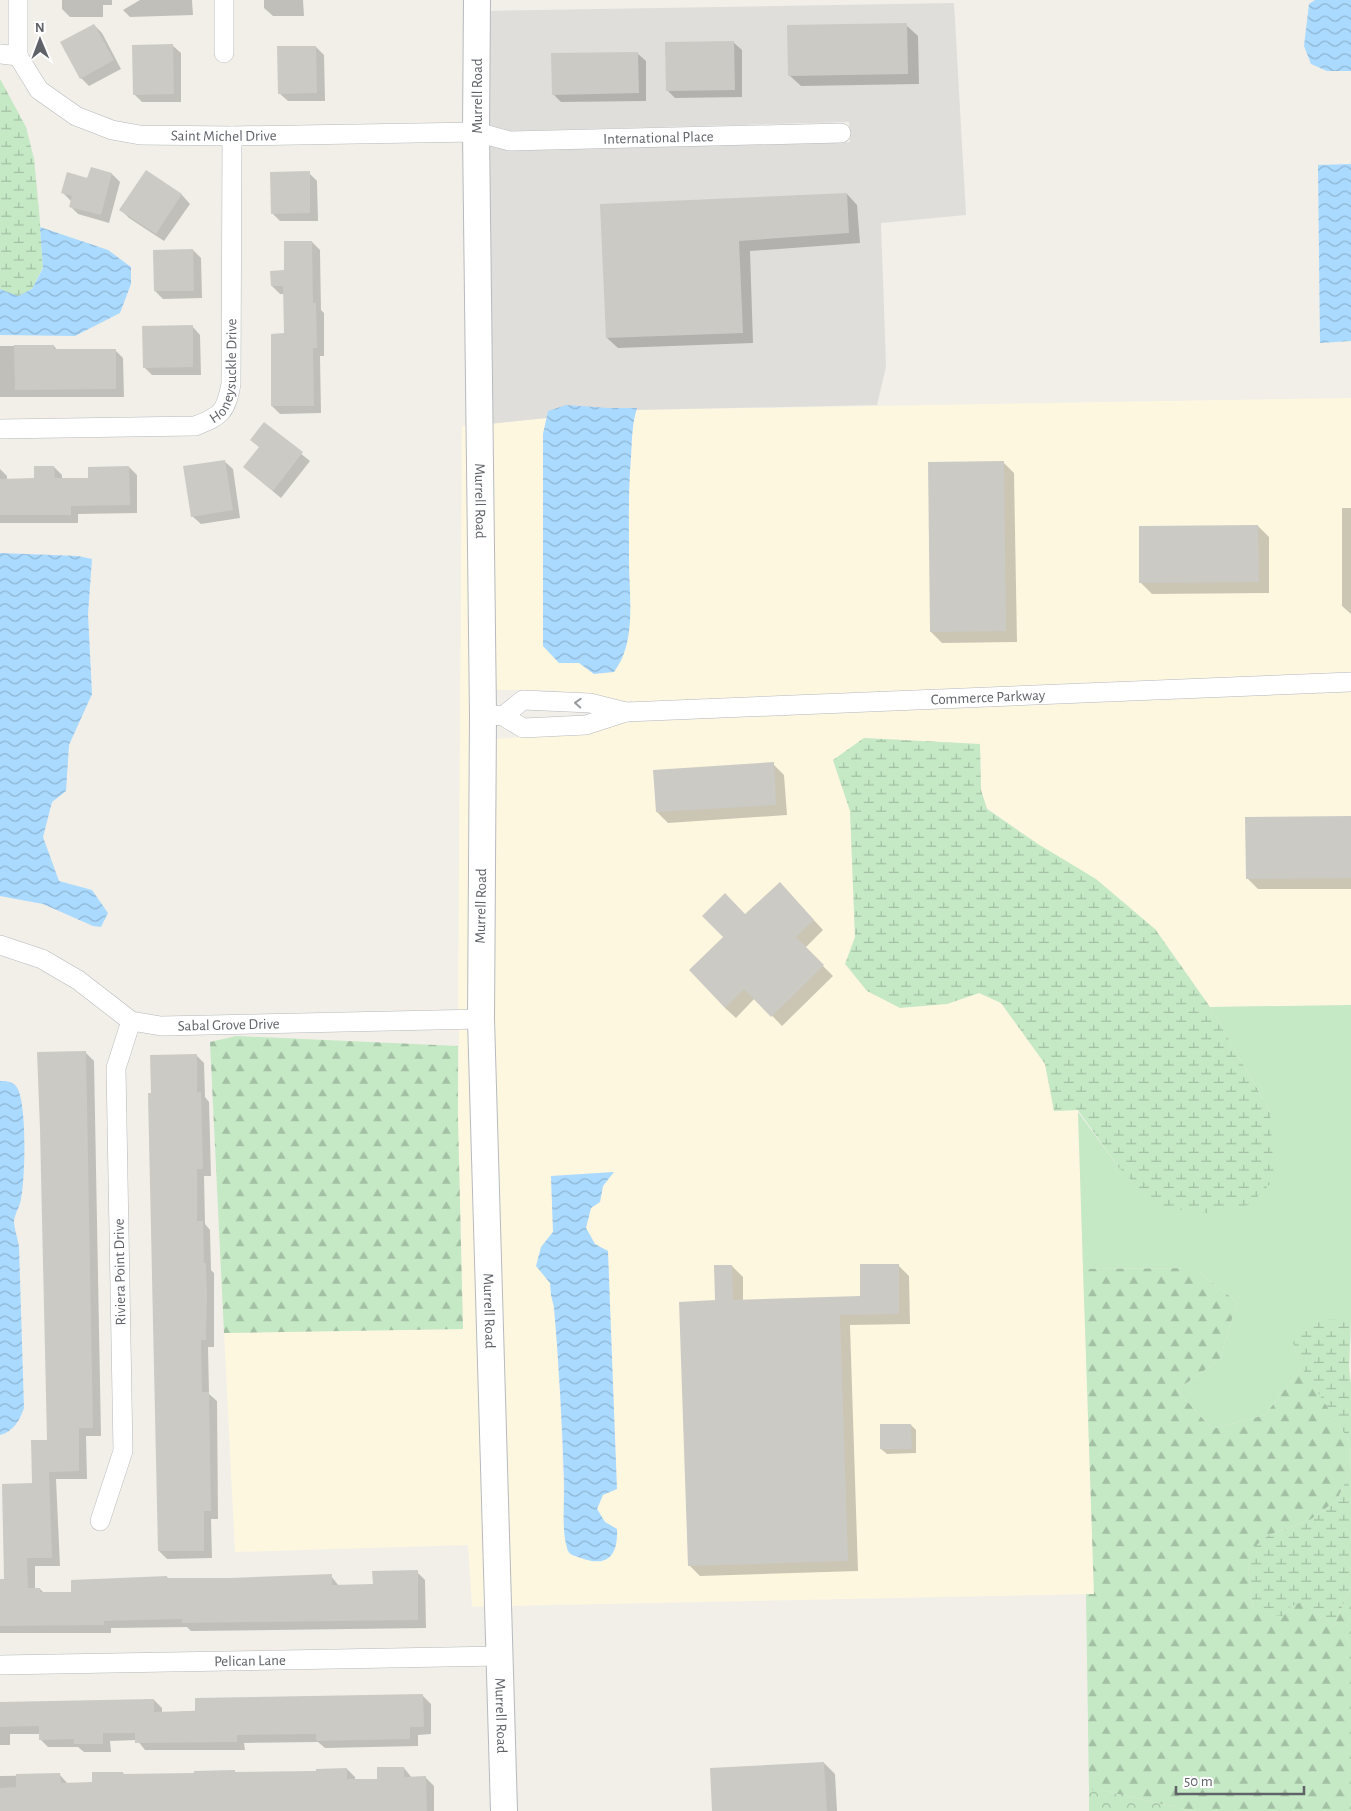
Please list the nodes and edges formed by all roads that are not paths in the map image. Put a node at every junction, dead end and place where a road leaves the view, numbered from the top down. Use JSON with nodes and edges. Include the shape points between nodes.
{"nodes":[{"id":1,"x":18,"y":0,"type":"edge"},
{"id":2,"x":224,"y":0,"type":"edge"},
{"id":3,"x":477,"y":0,"type":"edge"},
{"id":4,"x":224,"y":54,"type":"dead end"},
{"id":5,"x":9,"y":55,"type":"edge"},
{"id":6,"x":476,"y":132,"type":"junction"},
{"id":7,"x":841,"y":132,"type":"dead end"},
{"id":8,"x":232,"y":136,"type":"junction"},
{"id":9,"x":0,"y":429,"type":"edge"},
{"id":10,"x":1351,"y":682,"type":"edge"},
{"id":11,"x":626,"y":712,"type":"junction"},
{"id":12,"x":493,"y":716,"type":"junction"},
{"id":13,"x":0,"y":945,"type":"edge"},
{"id":14,"x":481,"y":1019,"type":"junction"},
{"id":15,"x":131,"y":1021,"type":"junction"},
{"id":16,"x":100,"y":1522,"type":"dead end"},
{"id":17,"x":500,"y":1656,"type":"junction"},
{"id":18,"x":0,"y":1665,"type":"edge"},
{"id":19,"x":504,"y":1811,"type":"edge"}],
"edges":[{"from":1,"to":5,"type":"street"},
{"from":2,"to":4,"type":"street"},
{"from":3,"to":6,"type":"street","name":"Murrell Road"},
{"from":5,"to":8,"type":"street","name":"Saint Michel Drive","via":[[39,90],[76,116],[112,130],[140,135]]},
{"from":6,"to":7,"type":"street","name":"International Place","via":[[510,141]]},
{"from":6,"to":8,"type":"street","name":"Saint Michel Drive"},
{"from":6,"to":12,"type":"street","name":"Murrell Road"},
{"from":8,"to":9,"type":"street","name":"Honeysuckle Drive","via":[[231,384],[227,405],[214,419],[195,426]]},
{"from":10,"to":11,"type":"street","name":"Commerce Parkway"},
{"from":11,"to":12,"type":"street","name":"Commerce Parkway","via":[[586,725],[523,728]]},
{"from":11,"to":12,"type":"street","name":"Commerce Parkway","one_way":true,"via":[[590,704],[524,700]]},
{"from":12,"to":14,"type":"street","name":"Murrell Road"},
{"from":13,"to":15,"type":"street","name":"Sabal Grove Drive","via":[[42,959],[78,980]]},
{"from":14,"to":15,"type":"street","name":"Sabal Grove Drive","via":[[161,1026]]},
{"from":14,"to":17,"type":"street","name":"Murrell Road"},
{"from":15,"to":16,"type":"street","name":"Riviera Point Drive","via":[[116,1068],[124,1451]]},
{"from":17,"to":18,"type":"street","name":"Pelican Lane"},
{"from":17,"to":19,"type":"street","name":"Murrell Road"}]}
